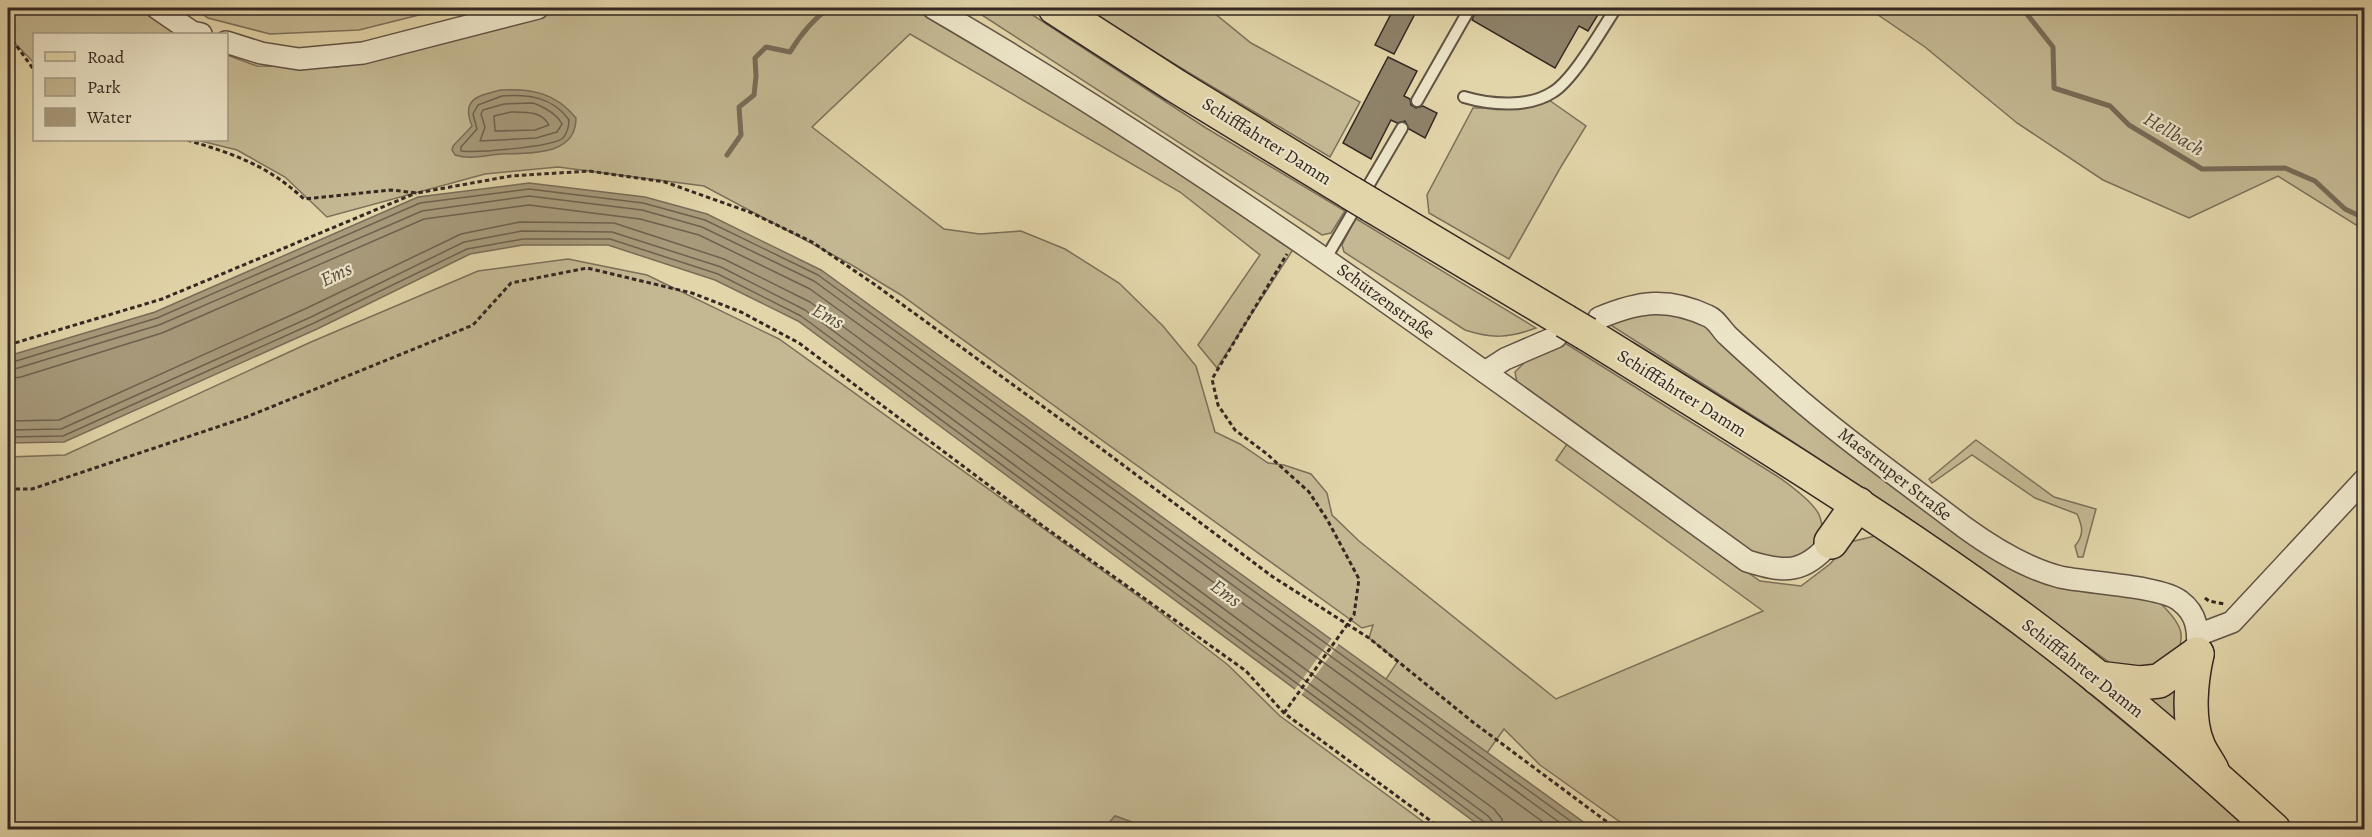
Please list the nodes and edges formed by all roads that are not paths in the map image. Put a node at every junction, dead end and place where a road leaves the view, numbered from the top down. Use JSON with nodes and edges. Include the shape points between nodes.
{"nodes":[{"id":1,"x":157,"y":8,"type":"edge"},
{"id":2,"x":538,"y":8,"type":"edge"},
{"id":3,"x":933,"y":8,"type":"edge"},
{"id":4,"x":1055,"y":8,"type":"edge"},
{"id":5,"x":1470,"y":8,"type":"edge"},
{"id":6,"x":1616,"y":8,"type":"edge"},
{"id":7,"x":196,"y":33,"type":"edge"},
{"id":8,"x":228,"y":43,"type":"edge"},
{"id":9,"x":1464,"y":97,"type":"dead end"},
{"id":10,"x":1417,"y":101,"type":"dead end"},
{"id":11,"x":1402,"y":128,"type":"dead end"},
{"id":12,"x":1326,"y":258,"type":"junction"},
{"id":13,"x":1577,"y":328,"type":"junction"},
{"id":14,"x":1485,"y":372,"type":"junction"},
{"id":15,"x":2364,"y":480,"type":"edge"},
{"id":16,"x":1858,"y":504,"type":"junction"},
{"id":17,"x":1831,"y":542,"type":"joint"},
{"id":18,"x":2198,"y":644,"type":"junction"},
{"id":19,"x":2097,"y":678,"type":"junction"},
{"id":20,"x":2216,"y":777,"type":"junction"},
{"id":21,"x":2274,"y":830,"type":"edge"}],
"edges":[{"from":1,"to":7,"type":"street"},
{"from":2,"to":8,"type":"street","via":[[363,53],[299,58],[261,53]]},
{"from":3,"to":12,"type":"street","name":"Schützenstraße","via":[[1003,48]]},
{"from":4,"to":13,"type":"main road","name":"Schifffahrter Damm","via":[[1176,86]]},
{"from":5,"to":10,"type":"lane"},
{"from":6,"to":9,"type":"lane","via":[[1555,91],[1515,103]]},
{"from":11,"to":12,"type":"lane"},
{"from":12,"to":14,"type":"street","name":"Schützenstraße"},
{"from":13,"to":14,"type":"street","name":"Maestruper Straße","via":[[1505,358]]},
{"from":13,"to":16,"type":"main road","name":"Schifffahrter Damm"},
{"from":13,"to":18,"type":"street","name":"Maestruper Straße","via":[[1626,307],[1650,302],[1676,304],[1711,317],[1790,391],[1968,529],[2024,565],[2060,577],[2179,599],[2192,613]]},
{"from":14,"to":17,"type":"street","name":"Schützenstraße","via":[[1747,561],[1770,568],[1796,568],[1818,557]]},
{"from":15,"to":18,"type":"street","via":[[2232,622]]},
{"from":16,"to":17,"type":"main road"},
{"from":16,"to":19,"type":"main road","name":"Schifffahrter Damm","via":[[2004,605]]},
{"from":18,"to":19,"type":"main road","via":[[2159,681]]},
{"from":18,"to":20,"type":"main road","via":[[2191,683],[2192,710],[2197,744]]},
{"from":19,"to":20,"type":"main road","name":"Schifffahrter Damm"},
{"from":20,"to":21,"type":"main road","name":"Schifffahrter Damm"}]}
